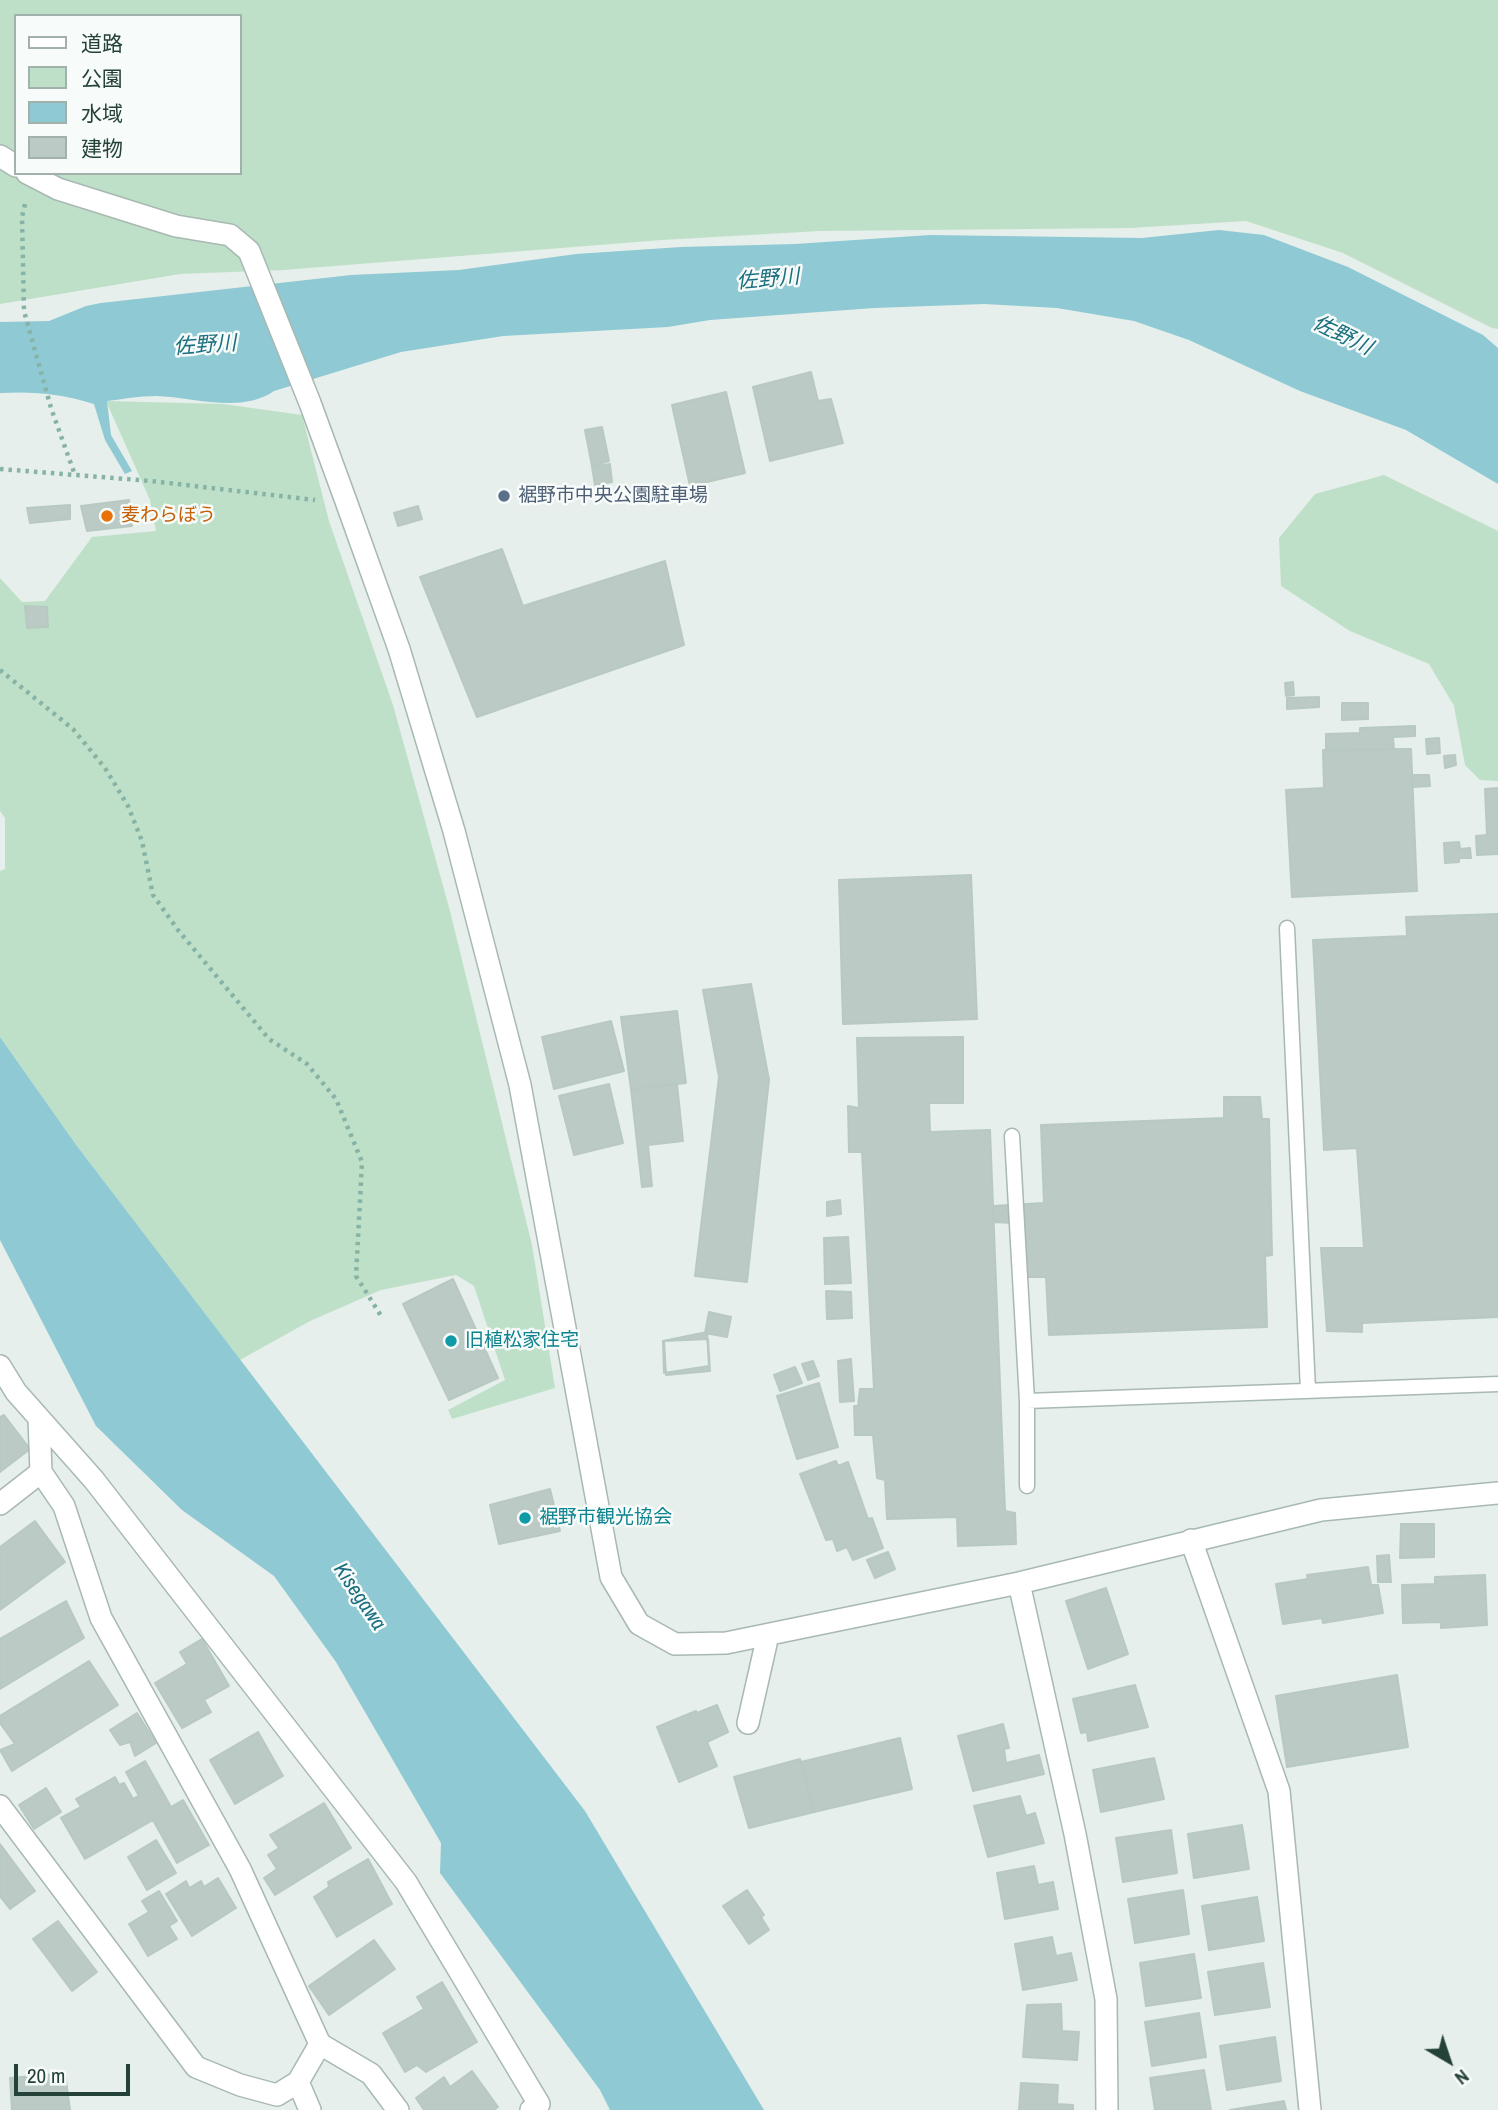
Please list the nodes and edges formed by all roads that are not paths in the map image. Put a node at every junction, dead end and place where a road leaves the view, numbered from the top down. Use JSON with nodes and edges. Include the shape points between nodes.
{"nodes":[{"id":1,"x":31,"y":175,"type":"edge"},
{"id":2,"x":1287,"y":928,"type":"dead end"},
{"id":3,"x":1012,"y":1136,"type":"dead end"},
{"id":4,"x":0,"y":1366,"type":"edge"},
{"id":5,"x":1498,"y":1384,"type":"edge"},
{"id":6,"x":1308,"y":1391,"type":"junction"},
{"id":7,"x":1027,"y":1401,"type":"junction"},
{"id":8,"x":40,"y":1419,"type":"junction"},
{"id":9,"x":41,"y":1472,"type":"junction"},
{"id":10,"x":1027,"y":1486,"type":"dead end"},
{"id":11,"x":1498,"y":1493,"type":"edge"},
{"id":12,"x":0,"y":1504,"type":"edge"},
{"id":13,"x":1191,"y":1540,"type":"junction"},
{"id":14,"x":1019,"y":1583,"type":"junction"},
{"id":15,"x":768,"y":1635,"type":"junction"},
{"id":16,"x":748,"y":1723,"type":"dead end"},
{"id":17,"x":0,"y":1806,"type":"edge"},
{"id":18,"x":320,"y":2044,"type":"junction"},
{"id":19,"x":298,"y":2082,"type":"junction"},
{"id":20,"x":310,"y":2110,"type":"edge"},
{"id":21,"x":398,"y":2110,"type":"edge"},
{"id":22,"x":531,"y":2110,"type":"edge"},
{"id":23,"x":1107,"y":2110,"type":"edge"},
{"id":24,"x":1310,"y":2110,"type":"edge"}],
"edges":[{"from":1,"to":15,"type":"street","via":[[58,189],[176,226],[230,235],[249,251],[399,649],[454,831],[520,1085],[611,1577],[639,1624],[675,1644],[726,1643]]},
{"from":2,"to":6,"type":"lane"},
{"from":3,"to":7,"type":"lane"},
{"from":4,"to":8,"type":"street"},
{"from":5,"to":6,"type":"lane"},
{"from":6,"to":7,"type":"lane"},
{"from":7,"to":10,"type":"lane"},
{"from":8,"to":9,"type":"street"},
{"from":8,"to":22,"type":"street","via":[[94,1480],[405,1882],[539,2104]]},
{"from":9,"to":12,"type":"street"},
{"from":9,"to":18,"type":"street","via":[[64,1507],[101,1619],[240,1869]]},
{"from":11,"to":13,"type":"street","via":[[1321,1510]]},
{"from":13,"to":14,"type":"street"},
{"from":13,"to":24,"type":"street","via":[[1279,1791]]},
{"from":14,"to":15,"type":"street"},
{"from":14,"to":23,"type":"street","via":[[1106,1999]]},
{"from":15,"to":16,"type":"street"},
{"from":17,"to":19,"type":"street","via":[[196,2067],[277,2095]]},
{"from":18,"to":19,"type":"street"},
{"from":18,"to":21,"type":"street","via":[[370,2074]]},
{"from":19,"to":20,"type":"street"}]}
